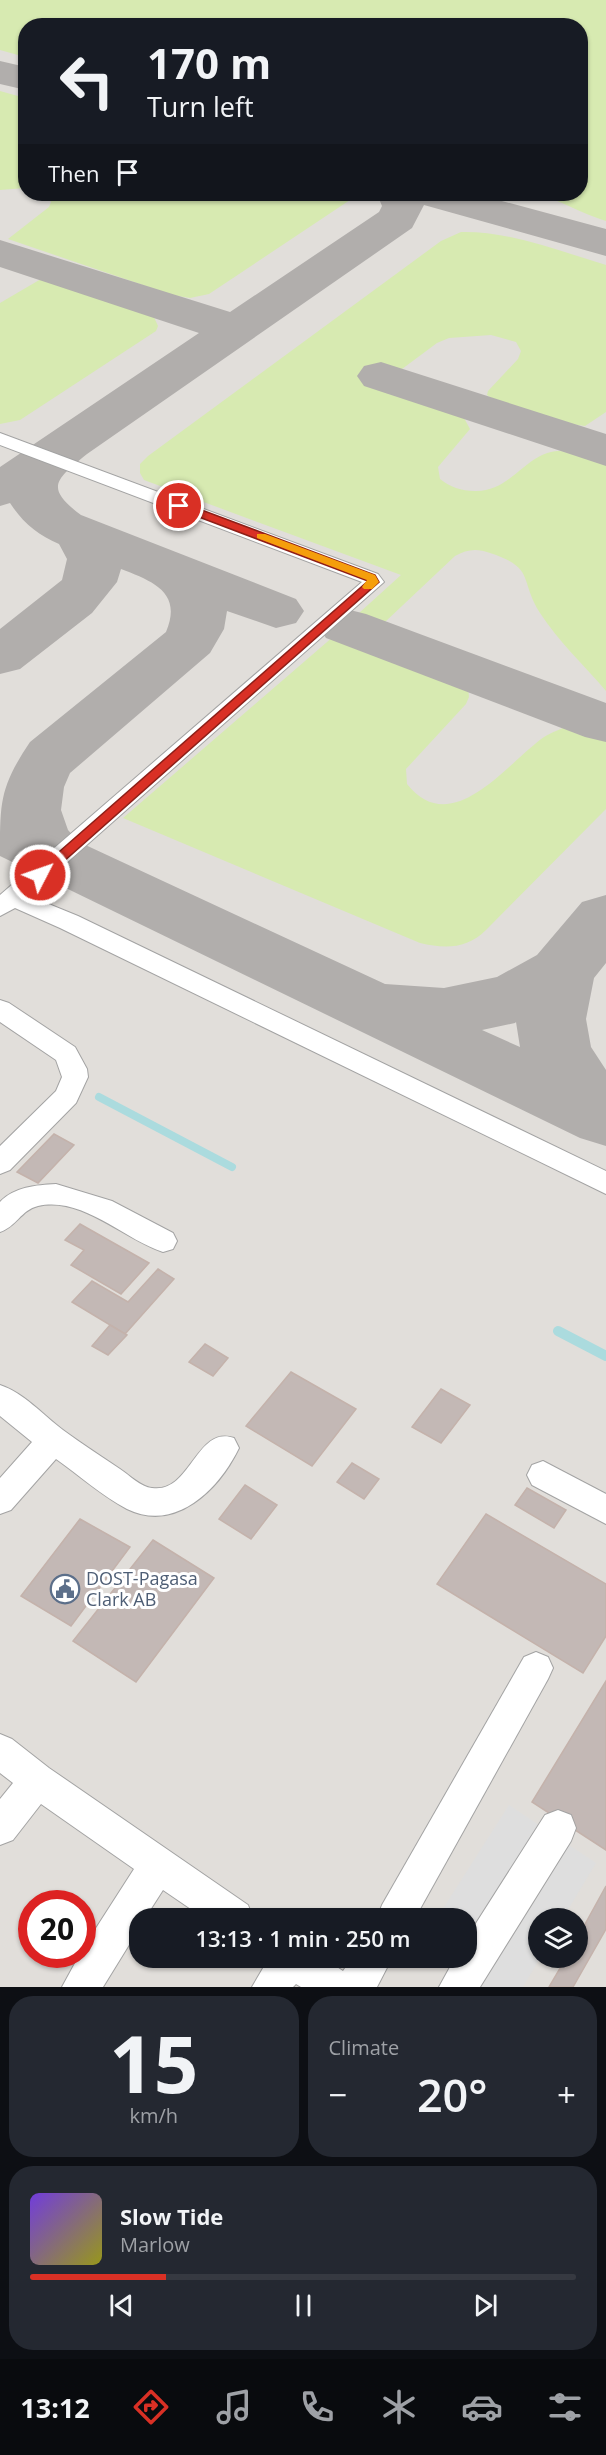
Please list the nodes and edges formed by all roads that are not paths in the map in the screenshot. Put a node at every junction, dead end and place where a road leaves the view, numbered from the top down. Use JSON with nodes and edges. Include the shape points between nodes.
{"nodes":[{"id":1,"x":0,"y":439,"type":"edge"},
{"id":2,"x":7,"y":903,"type":"edge"},
{"id":3,"x":0,"y":1009,"type":"edge"},
{"id":4,"x":0,"y":1164,"type":"edge"},
{"id":5,"x":606,"y":1183,"type":"edge"},
{"id":6,"x":0,"y":1221,"type":"edge"},
{"id":7,"x":163,"y":1241,"type":"dead end"},
{"id":8,"x":0,"y":1398,"type":"edge"},
{"id":9,"x":53,"y":1440,"type":"junction"},
{"id":10,"x":223,"y":1448,"type":"dead end"},
{"id":11,"x":543,"y":1475,"type":"dead end"},
{"id":12,"x":1,"y":1498,"type":"edge"},
{"id":13,"x":606,"y":1510,"type":"edge"},
{"id":14,"x":536,"y":1668,"type":"dead end"},
{"id":15,"x":0,"y":1751,"type":"edge"},
{"id":16,"x":37,"y":1780,"type":"junction"},
{"id":17,"x":0,"y":1827,"type":"edge"},
{"id":18,"x":558,"y":1828,"type":"dead end"},
{"id":19,"x":158,"y":1864,"type":"junction"},
{"id":20,"x":221,"y":1908,"type":"edge"},
{"id":21,"x":401,"y":1908,"type":"edge"},
{"id":22,"x":284,"y":1968,"type":"edge"},
{"id":23,"x":306,"y":1968,"type":"edge"},
{"id":24,"x":367,"y":1968,"type":"edge"},
{"id":25,"x":81,"y":1987,"type":"edge"},
{"id":26,"x":271,"y":1987,"type":"edge"},
{"id":27,"x":334,"y":1987,"type":"edge"},
{"id":28,"x":356,"y":1987,"type":"edge"},
{"id":29,"x":458,"y":1987,"type":"edge"}],
"edges":[{"from":1,"to":2,"type":"lane","via":[[374,582]]},
{"from":2,"to":5,"type":"lane","via":[[69,922]]},
{"from":3,"to":4,"type":"lane","via":[[66,1054],[75,1077],[67,1096]]},
{"from":6,"to":7,"type":"lane","via":[[9,1207],[29,1196],[63,1195],[97,1205]]},
{"from":8,"to":9,"type":"lane"},
{"from":9,"to":10,"type":"lane","via":[[138,1499],[152,1504],[183,1497]]},
{"from":9,"to":12,"type":"lane"},
{"from":11,"to":13,"type":"lane"},
{"from":14,"to":21,"type":"lane"},
{"from":15,"to":16,"type":"lane"},
{"from":16,"to":17,"type":"lane"},
{"from":16,"to":19,"type":"lane"},
{"from":18,"to":29,"type":"lane"},
{"from":19,"to":20,"type":"lane"},
{"from":19,"to":25,"type":"lane"},
{"from":22,"to":26,"type":"lane"},
{"from":23,"to":27,"type":"lane"},
{"from":24,"to":28,"type":"lane"}]}
